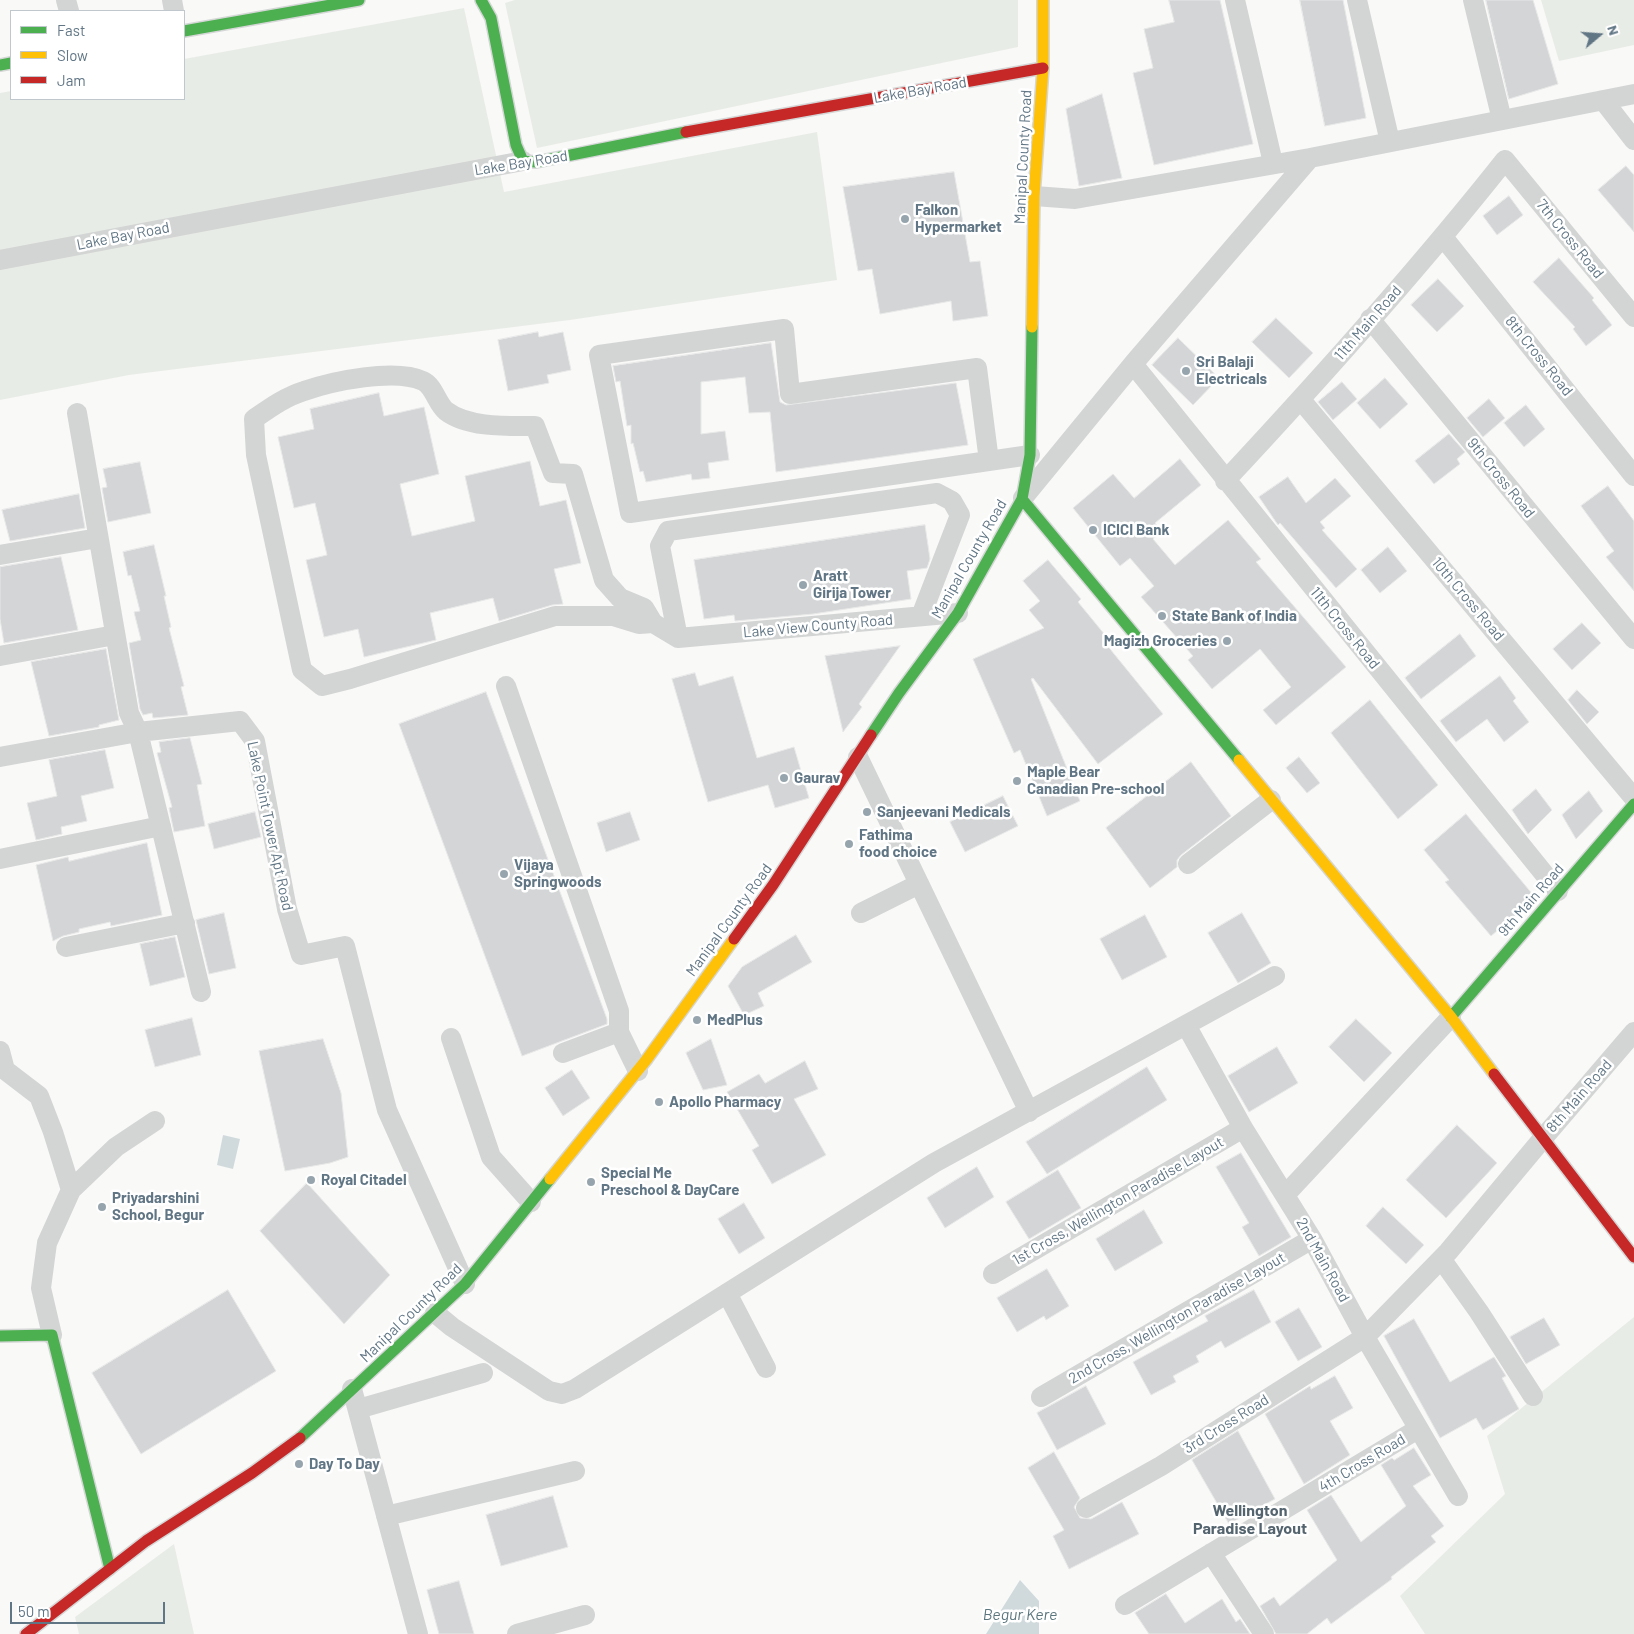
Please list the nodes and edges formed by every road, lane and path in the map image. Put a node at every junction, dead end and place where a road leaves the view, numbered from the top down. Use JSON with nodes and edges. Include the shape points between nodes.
{"nodes":[{"id":1,"x":359,"y":0,"type":"edge"},
{"id":2,"x":481,"y":0,"type":"edge"},
{"id":3,"x":1043,"y":0,"type":"edge"},
{"id":4,"x":1235,"y":0,"type":"edge"},
{"id":5,"x":1356,"y":0,"type":"edge"},
{"id":6,"x":1473,"y":0,"type":"edge"},
{"id":7,"x":278,"y":7,"type":"edge"},
{"id":8,"x":185,"y":31,"type":"edge"},
{"id":9,"x":1043,"y":68,"type":"junction"},
{"id":10,"x":1634,"y":94,"type":"edge"},
{"id":11,"x":1603,"y":100,"type":"junction"},
{"id":12,"x":1502,"y":120,"type":"junction"},
{"id":13,"x":1634,"y":140,"type":"edge"},
{"id":14,"x":1390,"y":142,"type":"junction"},
{"id":15,"x":1310,"y":158,"type":"junction"},
{"id":16,"x":1505,"y":160,"type":"joint"},
{"id":17,"x":523,"y":161,"type":"junction"},
{"id":18,"x":1273,"y":163,"type":"junction"},
{"id":19,"x":1034,"y":196,"type":"junction"},
{"id":20,"x":1443,"y":238,"type":"junction"},
{"id":21,"x":0,"y":260,"type":"edge"},
{"id":22,"x":1634,"y":317,"type":"edge"},
{"id":23,"x":1370,"y":318,"type":"junction"},
{"id":24,"x":1133,"y":364,"type":"junction"},
{"id":25,"x":1301,"y":400,"type":"junction"},
{"id":26,"x":77,"y":413,"type":"dead end"},
{"id":27,"x":1030,"y":455,"type":"junction"},
{"id":28,"x":989,"y":461,"type":"junction"},
{"id":29,"x":1634,"y":476,"type":"edge"},
{"id":30,"x":1225,"y":481,"type":"junction"},
{"id":31,"x":1022,"y":499,"type":"junction"},
{"id":32,"x":98,"y":538,"type":"junction"},
{"id":33,"x":0,"y":555,"type":"edge"},
{"id":34,"x":620,"y":598,"type":"junction"},
{"id":35,"x":958,"y":613,"type":"junction"},
{"id":36,"x":613,"y":616,"type":"junction"},
{"id":37,"x":921,"y":616,"type":"junction"},
{"id":38,"x":653,"y":622,"type":"junction"},
{"id":39,"x":115,"y":636,"type":"junction"},
{"id":40,"x":1633,"y":637,"type":"edge"},
{"id":41,"x":678,"y":638,"type":"junction"},
{"id":42,"x":0,"y":656,"type":"edge"},
{"id":43,"x":506,"y":686,"type":"dead end"},
{"id":44,"x":138,"y":732,"type":"junction"},
{"id":45,"x":858,"y":756,"type":"junction"},
{"id":46,"x":0,"y":757,"type":"edge"},
{"id":47,"x":1634,"y":798,"type":"edge"},
{"id":48,"x":1271,"y":800,"type":"junction"},
{"id":49,"x":1634,"y":804,"type":"edge"},
{"id":50,"x":161,"y":826,"type":"junction"},
{"id":51,"x":0,"y":859,"type":"edge"},
{"id":52,"x":1188,"y":864,"type":"dead end"},
{"id":53,"x":919,"y":884,"type":"junction"},
{"id":54,"x":1558,"y":891,"type":"junction"},
{"id":55,"x":861,"y":912,"type":"dead end"},
{"id":56,"x":185,"y":923,"type":"junction"},
{"id":57,"x":66,"y":947,"type":"dead end"},
{"id":58,"x":1275,"y":976,"type":"dead end"},
{"id":59,"x":201,"y":992,"type":"dead end"},
{"id":60,"x":619,"y":1011,"type":"junction"},
{"id":61,"x":1451,"y":1017,"type":"junction"},
{"id":62,"x":1186,"y":1025,"type":"junction"},
{"id":63,"x":619,"y":1032,"type":"junction"},
{"id":64,"x":1634,"y":1032,"type":"edge"},
{"id":65,"x":451,"y":1038,"type":"dead end"},
{"id":66,"x":0,"y":1051,"type":"edge"},
{"id":67,"x":563,"y":1053,"type":"dead end"},
{"id":68,"x":643,"y":1065,"type":"junction"},
{"id":69,"x":1029,"y":1112,"type":"junction"},
{"id":70,"x":155,"y":1121,"type":"dead end"},
{"id":71,"x":1243,"y":1128,"type":"junction"},
{"id":72,"x":1544,"y":1137,"type":"junction"},
{"id":73,"x":71,"y":1190,"type":"junction"},
{"id":74,"x":1286,"y":1194,"type":"junction"},
{"id":75,"x":531,"y":1202,"type":"junction"},
{"id":76,"x":1312,"y":1239,"type":"junction"},
{"id":77,"x":1634,"y":1257,"type":"edge"},
{"id":78,"x":1442,"y":1260,"type":"junction"},
{"id":79,"x":993,"y":1274,"type":"dead end"},
{"id":80,"x":465,"y":1284,"type":"junction"},
{"id":81,"x":727,"y":1294,"type":"junction"},
{"id":82,"x":435,"y":1312,"type":"junction"},
{"id":83,"x":52,"y":1335,"type":"junction"},
{"id":84,"x":0,"y":1336,"type":"edge"},
{"id":85,"x":1365,"y":1337,"type":"junction"},
{"id":86,"x":766,"y":1368,"type":"dead end"},
{"id":87,"x":482,"y":1373,"type":"dead end"},
{"id":88,"x":352,"y":1389,"type":"junction"},
{"id":89,"x":1533,"y":1396,"type":"dead end"},
{"id":90,"x":1041,"y":1398,"type":"dead end"},
{"id":91,"x":358,"y":1409,"type":"junction"},
{"id":92,"x":1418,"y":1429,"type":"junction"},
{"id":93,"x":575,"y":1471,"type":"dead end"},
{"id":94,"x":1458,"y":1496,"type":"dead end"},
{"id":95,"x":1086,"y":1508,"type":"dead end"},
{"id":96,"x":386,"y":1516,"type":"junction"},
{"id":97,"x":1211,"y":1553,"type":"junction"},
{"id":98,"x":110,"y":1569,"type":"junction"},
{"id":99,"x":1125,"y":1605,"type":"dead end"},
{"id":100,"x":585,"y":1615,"type":"dead end"},
{"id":101,"x":26,"y":1634,"type":"edge"},
{"id":102,"x":418,"y":1634,"type":"edge"},
{"id":103,"x":516,"y":1634,"type":"edge"},
{"id":104,"x":1264,"y":1634,"type":"edge"}],
"edges":[{"from":1,"to":7,"type":"street"},
{"from":2,"to":17,"type":"street","via":[[490,18],[516,145]]},
{"from":3,"to":9,"type":"street","name":"Manipal County Road"},
{"from":4,"to":18,"type":"street"},
{"from":5,"to":14,"type":"street"},
{"from":6,"to":12,"type":"street"},
{"from":7,"to":8,"type":"street"},
{"from":9,"to":17,"type":"street","name":"Lake Bay Road","via":[[752,119],[536,162]]},
{"from":9,"to":19,"type":"street","name":"Manipal County Road"},
{"from":10,"to":11,"type":"street"},
{"from":11,"to":12,"type":"street"},
{"from":11,"to":13,"type":"street"},
{"from":12,"to":14,"type":"street"},
{"from":14,"to":15,"type":"street"},
{"from":15,"to":18,"type":"street"},
{"from":15,"to":24,"type":"street"},
{"from":16,"to":20,"type":"street","name":"11th Main Road"},
{"from":16,"to":22,"type":"street","name":"7th Cross Road"},
{"from":17,"to":21,"type":"street","name":"Lake Bay Road"},
{"from":18,"to":19,"type":"street","via":[[1075,199]]},
{"from":19,"to":27,"type":"street","name":"Manipal County Road"},
{"from":20,"to":23,"type":"street","name":"11th Main Road"},
{"from":20,"to":29,"type":"street","name":"8th Cross Road"},
{"from":23,"to":25,"type":"street","name":"11th Main Road"},
{"from":23,"to":40,"type":"street","name":"9th Cross Road"},
{"from":24,"to":30,"type":"street","name":"11th Cross Road"},
{"from":24,"to":31,"type":"street"},
{"from":25,"to":30,"type":"street","name":"11th Main Road"},
{"from":25,"to":47,"type":"street","name":"10th Cross Road"},
{"from":26,"to":32,"type":"street"},
{"from":27,"to":28,"type":"street"},
{"from":27,"to":31,"type":"street","name":"Manipal County Road"},
{"from":28,"to":28,"type":"street","via":[[630,513],[599,355],[784,329],[790,394],[977,368]]},
{"from":30,"to":54,"type":"street","name":"11th Cross Road"},
{"from":31,"to":35,"type":"street","name":"Manipal County Road"},
{"from":31,"to":48,"type":"street"},
{"from":32,"to":33,"type":"street"},
{"from":32,"to":39,"type":"street"},
{"from":34,"to":36,"type":"street"},
{"from":34,"to":36,"type":"street","via":[[604,580],[573,474],[553,473],[535,426],[471,422],[446,411],[425,382],[401,375],[353,380],[304,391],[279,402],[254,419],[256,455],[302,670],[322,686],[555,616]]},
{"from":34,"to":38,"type":"street","via":[[644,608]]},
{"from":35,"to":37,"type":"street","name":"Lake View County Road"},
{"from":35,"to":45,"type":"street","name":"Manipal County Road","via":[[899,693]]},
{"from":36,"to":38,"type":"street","via":[[639,624]]},
{"from":37,"to":41,"type":"street","name":"Lake View County Road"},
{"from":37,"to":41,"type":"street","via":[[960,515],[952,501],[937,493],[668,531],[660,546]]},
{"from":38,"to":41,"type":"street"},
{"from":39,"to":42,"type":"street"},
{"from":39,"to":44,"type":"street","via":[[129,713]]},
{"from":43,"to":60,"type":"street"},
{"from":44,"to":46,"type":"street"},
{"from":44,"to":50,"type":"street"},
{"from":44,"to":80,"type":"street","name":"Lake Point Tower Apt Road","via":[[240,721],[254,741],[287,909],[301,955],[345,946],[387,1110]]},
{"from":45,"to":53,"type":"street"},
{"from":45,"to":68,"type":"street","name":"Manipal County Road","via":[[773,886]]},
{"from":48,"to":52,"type":"street"},
{"from":48,"to":61,"type":"street"},
{"from":49,"to":54,"type":"street","name":"9th Main Road"},
{"from":50,"to":51,"type":"street"},
{"from":50,"to":56,"type":"street"},
{"from":53,"to":55,"type":"street"},
{"from":53,"to":69,"type":"street"},
{"from":54,"to":61,"type":"street","name":"9th Main Road"},
{"from":56,"to":57,"type":"street"},
{"from":56,"to":59,"type":"street"},
{"from":58,"to":62,"type":"street"},
{"from":60,"to":63,"type":"street"},
{"from":60,"to":68,"type":"street","via":[[629,1023]]},
{"from":61,"to":72,"type":"street"},
{"from":61,"to":74,"type":"street"},
{"from":62,"to":69,"type":"street"},
{"from":62,"to":71,"type":"street","name":"2nd Main Road"},
{"from":63,"to":67,"type":"street"},
{"from":63,"to":68,"type":"street"},
{"from":64,"to":72,"type":"street","name":"8th Main Road"},
{"from":65,"to":75,"type":"street","via":[[491,1156]]},
{"from":66,"to":73,"type":"street","via":[[5,1070],[39,1096],[54,1132]]},
{"from":68,"to":75,"type":"street","name":"Manipal County Road"},
{"from":69,"to":81,"type":"street","via":[[934,1163]]},
{"from":70,"to":73,"type":"street","via":[[116,1147]]},
{"from":71,"to":74,"type":"street","name":"2nd Main Road"},
{"from":71,"to":79,"type":"street","name":"1st Cross, Wellington Paradise Layout"},
{"from":72,"to":77,"type":"street"},
{"from":72,"to":78,"type":"street","name":"8th Main Road"},
{"from":73,"to":83,"type":"street","via":[[47,1243],[41,1288]]},
{"from":74,"to":76,"type":"street","name":"2nd Main Road"},
{"from":75,"to":80,"type":"street","name":"Manipal County Road"},
{"from":76,"to":85,"type":"street","name":"2nd Main Road"},
{"from":76,"to":90,"type":"street","name":"2nd Cross, Wellington Paradise Layout"},
{"from":78,"to":85,"type":"street","name":"3rd Cross Road"},
{"from":78,"to":89,"type":"street"},
{"from":80,"to":82,"type":"street","name":"Manipal County Road"},
{"from":81,"to":82,"type":"street","via":[[562,1394],[549,1391],[452,1327]]},
{"from":81,"to":86,"type":"street"},
{"from":82,"to":88,"type":"street","name":"Manipal County Road"},
{"from":83,"to":84,"type":"street"},
{"from":83,"to":98,"type":"street"},
{"from":85,"to":92,"type":"street","name":"2nd Main Road"},
{"from":85,"to":95,"type":"street","name":"3rd Cross Road","via":[[1161,1466]]},
{"from":87,"to":91,"type":"street"},
{"from":88,"to":91,"type":"street"},
{"from":88,"to":98,"type":"street","name":"Manipal County Road","via":[[298,1440],[146,1541]]},
{"from":91,"to":96,"type":"street"},
{"from":92,"to":94,"type":"street","name":"2nd Main Road"},
{"from":92,"to":97,"type":"street","name":"4th Cross Road"},
{"from":93,"to":96,"type":"street"},
{"from":96,"to":102,"type":"street"},
{"from":97,"to":99,"type":"street","name":"4th Cross Road"},
{"from":97,"to":104,"type":"street"},
{"from":98,"to":101,"type":"street","name":"Manipal County Road"},
{"from":100,"to":103,"type":"street"}]}
